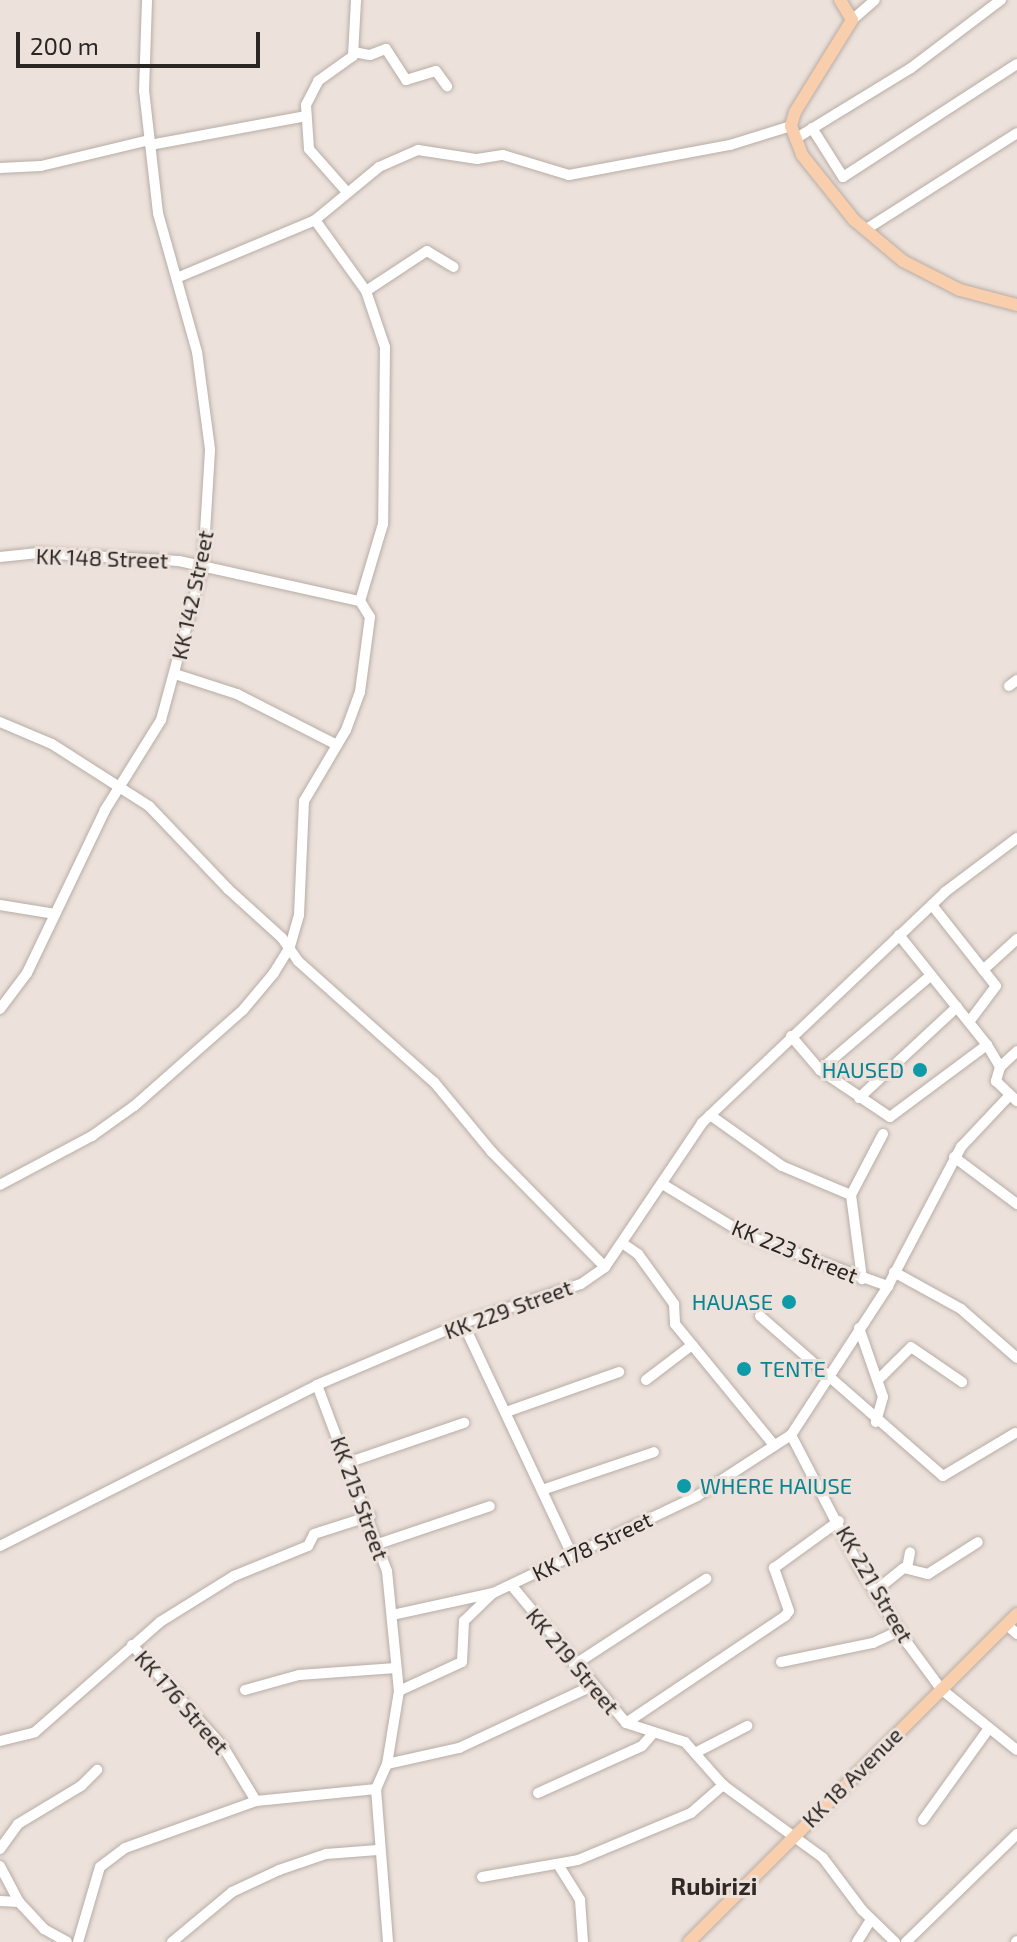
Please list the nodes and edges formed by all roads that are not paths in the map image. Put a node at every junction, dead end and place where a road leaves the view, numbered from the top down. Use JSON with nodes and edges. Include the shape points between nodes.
{"nodes":[{"id":1,"x":147,"y":0,"type":"edge"},
{"id":2,"x":356,"y":0,"type":"edge"},
{"id":3,"x":840,"y":0,"type":"edge"},
{"id":4,"x":875,"y":0,"type":"edge"},
{"id":5,"x":1001,"y":0,"type":"edge"},
{"id":6,"x":852,"y":20,"type":"junction"},
{"id":7,"x":354,"y":52,"type":"junction"},
{"id":8,"x":1017,"y":64,"type":"edge"},
{"id":9,"x":447,"y":86,"type":"dead end"},
{"id":10,"x":306,"y":116,"type":"junction"},
{"id":11,"x":812,"y":128,"type":"junction"},
{"id":12,"x":793,"y":132,"type":"junction"},
{"id":13,"x":1017,"y":133,"type":"edge"},
{"id":14,"x":149,"y":142,"type":"junction"},
{"id":15,"x":0,"y":168,"type":"edge"},
{"id":16,"x":346,"y":191,"type":"junction"},
{"id":17,"x":315,"y":220,"type":"junction"},
{"id":18,"x":865,"y":230,"type":"junction"},
{"id":19,"x":454,"y":267,"type":"dead end"},
{"id":20,"x":179,"y":277,"type":"junction"},
{"id":21,"x":366,"y":291,"type":"junction"},
{"id":22,"x":1017,"y":305,"type":"edge"},
{"id":23,"x":0,"y":557,"type":"edge"},
{"id":24,"x":203,"y":565,"type":"junction"},
{"id":25,"x":360,"y":601,"type":"junction"},
{"id":26,"x":175,"y":674,"type":"junction"},
{"id":27,"x":0,"y":722,"type":"edge"},
{"id":28,"x":337,"y":745,"type":"junction"},
{"id":29,"x":123,"y":784,"type":"junction"},
{"id":30,"x":1017,"y":838,"type":"edge"},
{"id":31,"x":0,"y":905,"type":"edge"},
{"id":32,"x":932,"y":905,"type":"junction"},
{"id":33,"x":55,"y":914,"type":"junction"},
{"id":34,"x":899,"y":935,"type":"junction"},
{"id":35,"x":1017,"y":939,"type":"edge"},
{"id":36,"x":290,"y":947,"type":"junction"},
{"id":37,"x":983,"y":970,"type":"junction"},
{"id":38,"x":930,"y":976,"type":"junction"},
{"id":39,"x":1,"y":1007,"type":"edge"},
{"id":40,"x":957,"y":1007,"type":"junction"},
{"id":41,"x":969,"y":1022,"type":"junction"},
{"id":42,"x":791,"y":1036,"type":"junction"},
{"id":43,"x":987,"y":1045,"type":"junction"},
{"id":44,"x":1017,"y":1051,"type":"edge"},
{"id":45,"x":1000,"y":1067,"type":"junction"},
{"id":46,"x":820,"y":1070,"type":"junction"},
{"id":47,"x":859,"y":1098,"type":"junction"},
{"id":48,"x":1013,"y":1098,"type":"edge"},
{"id":49,"x":710,"y":1115,"type":"junction"},
{"id":50,"x":883,"y":1134,"type":"dead end"},
{"id":51,"x":954,"y":1157,"type":"junction"},
{"id":52,"x":0,"y":1185,"type":"edge"},
{"id":53,"x":664,"y":1185,"type":"junction"},
{"id":54,"x":851,"y":1195,"type":"junction"},
{"id":55,"x":1017,"y":1204,"type":"edge"},
{"id":56,"x":625,"y":1245,"type":"junction"},
{"id":57,"x":605,"y":1267,"type":"junction"},
{"id":58,"x":894,"y":1272,"type":"junction"},
{"id":59,"x":862,"y":1279,"type":"junction"},
{"id":60,"x":888,"y":1286,"type":"junction"},
{"id":61,"x":760,"y":1316,"type":"dead end"},
{"id":62,"x":463,"y":1323,"type":"junction"},
{"id":63,"x":859,"y":1328,"type":"junction"},
{"id":64,"x":692,"y":1345,"type":"junction"},
{"id":65,"x":1017,"y":1358,"type":"edge"},
{"id":66,"x":619,"y":1372,"type":"dead end"},
{"id":67,"x":826,"y":1379,"type":"junction"},
{"id":68,"x":879,"y":1379,"type":"junction"},
{"id":69,"x":646,"y":1380,"type":"dead end"},
{"id":70,"x":962,"y":1382,"type":"dead end"},
{"id":71,"x":317,"y":1385,"type":"junction"},
{"id":72,"x":509,"y":1411,"type":"junction"},
{"id":73,"x":876,"y":1422,"type":"junction"},
{"id":74,"x":464,"y":1423,"type":"dead end"},
{"id":75,"x":1015,"y":1433,"type":"edge"},
{"id":76,"x":791,"y":1435,"type":"junction"},
{"id":77,"x":774,"y":1445,"type":"junction"},
{"id":78,"x":654,"y":1452,"type":"dead end"},
{"id":79,"x":347,"y":1463,"type":"junction"},
{"id":80,"x":545,"y":1489,"type":"junction"},
{"id":81,"x":490,"y":1506,"type":"dead end"},
{"id":82,"x":370,"y":1516,"type":"junction"},
{"id":83,"x":839,"y":1521,"type":"junction"},
{"id":84,"x":978,"y":1542,"type":"dead end"},
{"id":85,"x":378,"y":1544,"type":"junction"},
{"id":86,"x":0,"y":1546,"type":"edge"},
{"id":87,"x":910,"y":1552,"type":"dead end"},
{"id":88,"x":572,"y":1555,"type":"junction"},
{"id":89,"x":907,"y":1568,"type":"junction"},
{"id":90,"x":706,"y":1579,"type":"dead end"},
{"id":91,"x":512,"y":1586,"type":"junction"},
{"id":92,"x":874,"y":1592,"type":"junction"},
{"id":93,"x":493,"y":1593,"type":"junction"},
{"id":94,"x":1017,"y":1614,"type":"edge"},
{"id":95,"x":392,"y":1615,"type":"junction"},
{"id":96,"x":1006,"y":1624,"type":"junction"},
{"id":97,"x":899,"y":1631,"type":"junction"},
{"id":98,"x":1017,"y":1634,"type":"edge"},
{"id":99,"x":132,"y":1645,"type":"junction"},
{"id":100,"x":781,"y":1662,"type":"dead end"},
{"id":101,"x":574,"y":1665,"type":"junction"},
{"id":102,"x":396,"y":1668,"type":"junction"},
{"id":103,"x":592,"y":1686,"type":"junction"},
{"id":104,"x":941,"y":1689,"type":"junction"},
{"id":105,"x":245,"y":1690,"type":"dead end"},
{"id":106,"x":399,"y":1691,"type":"junction"},
{"id":107,"x":626,"y":1723,"type":"junction"},
{"id":108,"x":747,"y":1726,"type":"dead end"},
{"id":109,"x":989,"y":1728,"type":"junction"},
{"id":110,"x":654,"y":1732,"type":"junction"},
{"id":111,"x":0,"y":1741,"type":"edge"},
{"id":112,"x":1017,"y":1750,"type":"edge"},
{"id":113,"x":695,"y":1753,"type":"junction"},
{"id":114,"x":387,"y":1764,"type":"junction"},
{"id":115,"x":97,"y":1770,"type":"dead end"},
{"id":116,"x":723,"y":1785,"type":"junction"},
{"id":117,"x":376,"y":1789,"type":"junction"},
{"id":118,"x":538,"y":1793,"type":"dead end"},
{"id":119,"x":256,"y":1801,"type":"junction"},
{"id":120,"x":923,"y":1820,"type":"dead end"},
{"id":121,"x":1017,"y":1834,"type":"edge"},
{"id":122,"x":792,"y":1836,"type":"junction"},
{"id":123,"x":0,"y":1849,"type":"edge"},
{"id":124,"x":378,"y":1850,"type":"junction"},
{"id":125,"x":0,"y":1866,"type":"edge"},
{"id":126,"x":559,"y":1866,"type":"junction"},
{"id":127,"x":482,"y":1877,"type":"dead end"},
{"id":128,"x":0,"y":1901,"type":"edge"},
{"id":129,"x":19,"y":1902,"type":"junction"},
{"id":130,"x":871,"y":1920,"type":"junction"},
{"id":131,"x":67,"y":1942,"type":"edge"},
{"id":132,"x":78,"y":1942,"type":"edge"},
{"id":133,"x":172,"y":1942,"type":"edge"},
{"id":134,"x":388,"y":1942,"type":"edge"},
{"id":135,"x":583,"y":1942,"type":"edge"},
{"id":136,"x":689,"y":1942,"type":"edge"},
{"id":137,"x":857,"y":1942,"type":"edge"},
{"id":138,"x":895,"y":1942,"type":"edge"},
{"id":139,"x":906,"y":1942,"type":"edge"}],
"edges":[{"from":1,"to":14,"type":"street","name":"KK 142 Street","via":[[143,70]]},
{"from":2,"to":7,"type":"street"},
{"from":3,"to":6,"type":"main road"},
{"from":4,"to":6,"type":"street"},
{"from":5,"to":11,"type":"street","via":[[911,68]]},
{"from":6,"to":12,"type":"main road","via":[[802,97]]},
{"from":7,"to":9,"type":"street","via":[[370,55],[386,49],[406,80],[436,71]]},
{"from":7,"to":10,"type":"street","via":[[310,90]]},
{"from":8,"to":11,"type":"street","via":[[843,177]]},
{"from":10,"to":14,"type":"street"},
{"from":10,"to":16,"type":"street","via":[[309,149]]},
{"from":11,"to":12,"type":"street"},
{"from":12,"to":16,"type":"street","via":[[569,175],[503,155],[477,159],[418,150],[379,167]]},
{"from":12,"to":18,"type":"main road","via":[[802,155]]},
{"from":13,"to":18,"type":"street"},
{"from":14,"to":15,"type":"street","via":[[41,166]]},
{"from":14,"to":20,"type":"street","name":"KK 142 Street","via":[[158,213]]},
{"from":16,"to":17,"type":"street"},
{"from":17,"to":20,"type":"street"},
{"from":17,"to":21,"type":"street"},
{"from":18,"to":22,"type":"main road","via":[[935,279]]},
{"from":19,"to":21,"type":"street","via":[[427,251]]},
{"from":20,"to":24,"type":"street","name":"KK 142 Street","via":[[210,449]]},
{"from":21,"to":25,"type":"street","via":[[385,347],[381,401],[387,467],[382,530]]},
{"from":23,"to":24,"type":"street","name":"KK 148 Street","via":[[133,556]]},
{"from":24,"to":25,"type":"street","name":"KK 148 Street"},
{"from":24,"to":26,"type":"street","name":"KK 142 Street"},
{"from":25,"to":28,"type":"street","via":[[369,611],[369,646],[360,692]]},
{"from":26,"to":28,"type":"street","via":[[237,694]]},
{"from":26,"to":29,"type":"street","name":"KK 142 Street","via":[[161,720]]},
{"from":27,"to":29,"type":"street","via":[[32,733]]},
{"from":28,"to":36,"type":"street","via":[[304,801],[299,915]]},
{"from":29,"to":33,"type":"street","name":"KK 142 Street"},
{"from":29,"to":36,"type":"street"},
{"from":30,"to":32,"type":"street","name":"KK 229 Street"},
{"from":31,"to":33,"type":"street"},
{"from":32,"to":34,"type":"street","name":"KK 229 Street"},
{"from":32,"to":37,"type":"street"},
{"from":33,"to":39,"type":"street","name":"KK 142 Street","via":[[27,973]]},
{"from":34,"to":38,"type":"street"},
{"from":34,"to":42,"type":"street","name":"KK 229 Street"},
{"from":35,"to":37,"type":"street"},
{"from":36,"to":52,"type":"street","via":[[243,1010],[134,1106],[92,1136]]},
{"from":36,"to":57,"type":"street","via":[[298,961],[434,1082],[492,1152]]},
{"from":37,"to":41,"type":"street","via":[[995,991]]},
{"from":38,"to":40,"type":"street"},
{"from":38,"to":46,"type":"street"},
{"from":40,"to":41,"type":"street"},
{"from":40,"to":47,"type":"street"},
{"from":41,"to":43,"type":"street"},
{"from":42,"to":46,"type":"street"},
{"from":42,"to":49,"type":"street","name":"KK 229 Street"},
{"from":43,"to":45,"type":"street"},
{"from":43,"to":47,"type":"street","via":[[898,1115],[885,1115]]},
{"from":44,"to":45,"type":"street"},
{"from":45,"to":48,"type":"street","via":[[996,1081]]},
{"from":46,"to":47,"type":"street"},
{"from":48,"to":51,"type":"street","name":"KK 178 Street"},
{"from":49,"to":53,"type":"street","name":"KK 229 Street"},
{"from":49,"to":54,"type":"street","via":[[795,1174]]},
{"from":50,"to":54,"type":"street"},
{"from":51,"to":55,"type":"street"},
{"from":51,"to":58,"type":"street","name":"KK 178 Street"},
{"from":53,"to":56,"type":"street","name":"KK 229 Street"},
{"from":53,"to":59,"type":"street","name":"KK 223 Street","via":[[748,1236]]},
{"from":54,"to":59,"type":"street"},
{"from":56,"to":57,"type":"street","name":"KK 229 Street"},
{"from":56,"to":64,"type":"street","via":[[638,1254],[674,1304],[675,1324]]},
{"from":57,"to":62,"type":"street","name":"KK 229 Street","via":[[581,1284]]},
{"from":58,"to":60,"type":"street","name":"KK 178 Street"},
{"from":58,"to":65,"type":"street","via":[[961,1309]]},
{"from":59,"to":60,"type":"street","name":"KK 223 Street"},
{"from":60,"to":63,"type":"street","name":"KK 178 Street"},
{"from":61,"to":67,"type":"street"},
{"from":62,"to":71,"type":"street","name":"KK 229 Street"},
{"from":62,"to":72,"type":"street"},
{"from":63,"to":67,"type":"street","name":"KK 178 Street"},
{"from":63,"to":68,"type":"street"},
{"from":64,"to":69,"type":"street"},
{"from":64,"to":77,"type":"street"},
{"from":66,"to":72,"type":"street"},
{"from":67,"to":73,"type":"street"},
{"from":67,"to":76,"type":"street","name":"KK 178 Street"},
{"from":68,"to":70,"type":"street","via":[[911,1347]]},
{"from":68,"to":73,"type":"street","via":[[883,1397]]},
{"from":71,"to":79,"type":"street","name":"KK 215 Street"},
{"from":71,"to":86,"type":"street","name":"KK 229 Street"},
{"from":72,"to":80,"type":"street"},
{"from":73,"to":75,"type":"street","via":[[943,1476]]},
{"from":74,"to":79,"type":"street"},
{"from":76,"to":77,"type":"street","name":"KK 178 Street"},
{"from":76,"to":83,"type":"street","name":"KK 221 Street"},
{"from":77,"to":88,"type":"street","name":"KK 178 Street","via":[[697,1496]]},
{"from":78,"to":80,"type":"street"},
{"from":79,"to":82,"type":"street","name":"KK 215 Street"},
{"from":80,"to":88,"type":"street"},
{"from":81,"to":85,"type":"street"},
{"from":82,"to":85,"type":"street","name":"KK 215 Street"},
{"from":82,"to":99,"type":"street","via":[[314,1534],[308,1546],[246,1569]]},
{"from":83,"to":92,"type":"street","name":"KK 221 Street"},
{"from":83,"to":107,"type":"street","via":[[774,1568],[789,1611],[785,1616]]},
{"from":84,"to":89,"type":"street","via":[[928,1574]]},
{"from":85,"to":95,"type":"street","name":"KK 215 Street"},
{"from":87,"to":89,"type":"street"},
{"from":88,"to":91,"type":"street","name":"KK 178 Street"},
{"from":89,"to":92,"type":"street"},
{"from":90,"to":101,"type":"street"},
{"from":91,"to":93,"type":"street","name":"KK 178 Street"},
{"from":91,"to":101,"type":"street","name":"KK 219 Street"},
{"from":92,"to":97,"type":"street","name":"KK 221 Street"},
{"from":93,"to":95,"type":"street"},
{"from":93,"to":106,"type":"street","name":"KK 178 Street","via":[[464,1621],[462,1662]]},
{"from":94,"to":96,"type":"main road","name":"KK 18 Avenue"},
{"from":95,"to":102,"type":"street","name":"KK 215 Street"},
{"from":96,"to":98,"type":"street"},
{"from":96,"to":104,"type":"main road","name":"KK 18 Avenue"},
{"from":97,"to":100,"type":"street","via":[[873,1643]]},
{"from":97,"to":104,"type":"street","name":"KK 221 Street"},
{"from":99,"to":111,"type":"street","via":[[58,1715],[24,1737]]},
{"from":99,"to":119,"type":"street","name":"KK 176 Street","via":[[224,1748]]},
{"from":101,"to":103,"type":"street","name":"KK 219 Street"},
{"from":102,"to":105,"type":"street","via":[[299,1675]]},
{"from":102,"to":106,"type":"street","name":"KK 215 Street"},
{"from":103,"to":107,"type":"street","name":"KK 219 Street"},
{"from":103,"to":114,"type":"street","via":[[459,1748]]},
{"from":104,"to":109,"type":"street","name":"KK 221 Street"},
{"from":104,"to":122,"type":"main road","name":"KK 18 Avenue"},
{"from":106,"to":114,"type":"street","name":"KK 215 Street"},
{"from":107,"to":110,"type":"street","name":"KK 219 Street"},
{"from":108,"to":113,"type":"street"},
{"from":109,"to":112,"type":"street","name":"KK 221 Street"},
{"from":109,"to":120,"type":"street"},
{"from":110,"to":113,"type":"street","name":"KK 219 Street","via":[[675,1735]]},
{"from":110,"to":118,"type":"street","via":[[642,1746]]},
{"from":113,"to":116,"type":"street","name":"KK 219 Street"},
{"from":114,"to":117,"type":"street","name":"KK 215 Street"},
{"from":115,"to":123,"type":"street","via":[[18,1824]]},
{"from":116,"to":122,"type":"street","name":"KK 219 Street"},
{"from":116,"to":126,"type":"street","via":[[691,1813]]},
{"from":117,"to":119,"type":"street"},
{"from":117,"to":124,"type":"street","name":"KK 215 Street"},
{"from":119,"to":132,"type":"street","via":[[125,1848],[104,1861]]},
{"from":121,"to":139,"type":"street"},
{"from":122,"to":130,"type":"street","name":"KK 219 Street","via":[[823,1858]]},
{"from":122,"to":136,"type":"main road","name":"KK 18 Avenue"},
{"from":124,"to":133,"type":"street","via":[[326,1854],[279,1870],[232,1892]]},
{"from":124,"to":134,"type":"street","name":"KK 215 Street"},
{"from":125,"to":129,"type":"street"},
{"from":126,"to":127,"type":"street"},
{"from":126,"to":135,"type":"street","via":[[580,1900]]},
{"from":128,"to":129,"type":"street"},
{"from":129,"to":131,"type":"street","via":[[44,1929]]},
{"from":130,"to":137,"type":"street"},
{"from":130,"to":138,"type":"street","name":"KK 219 Street"}]}
